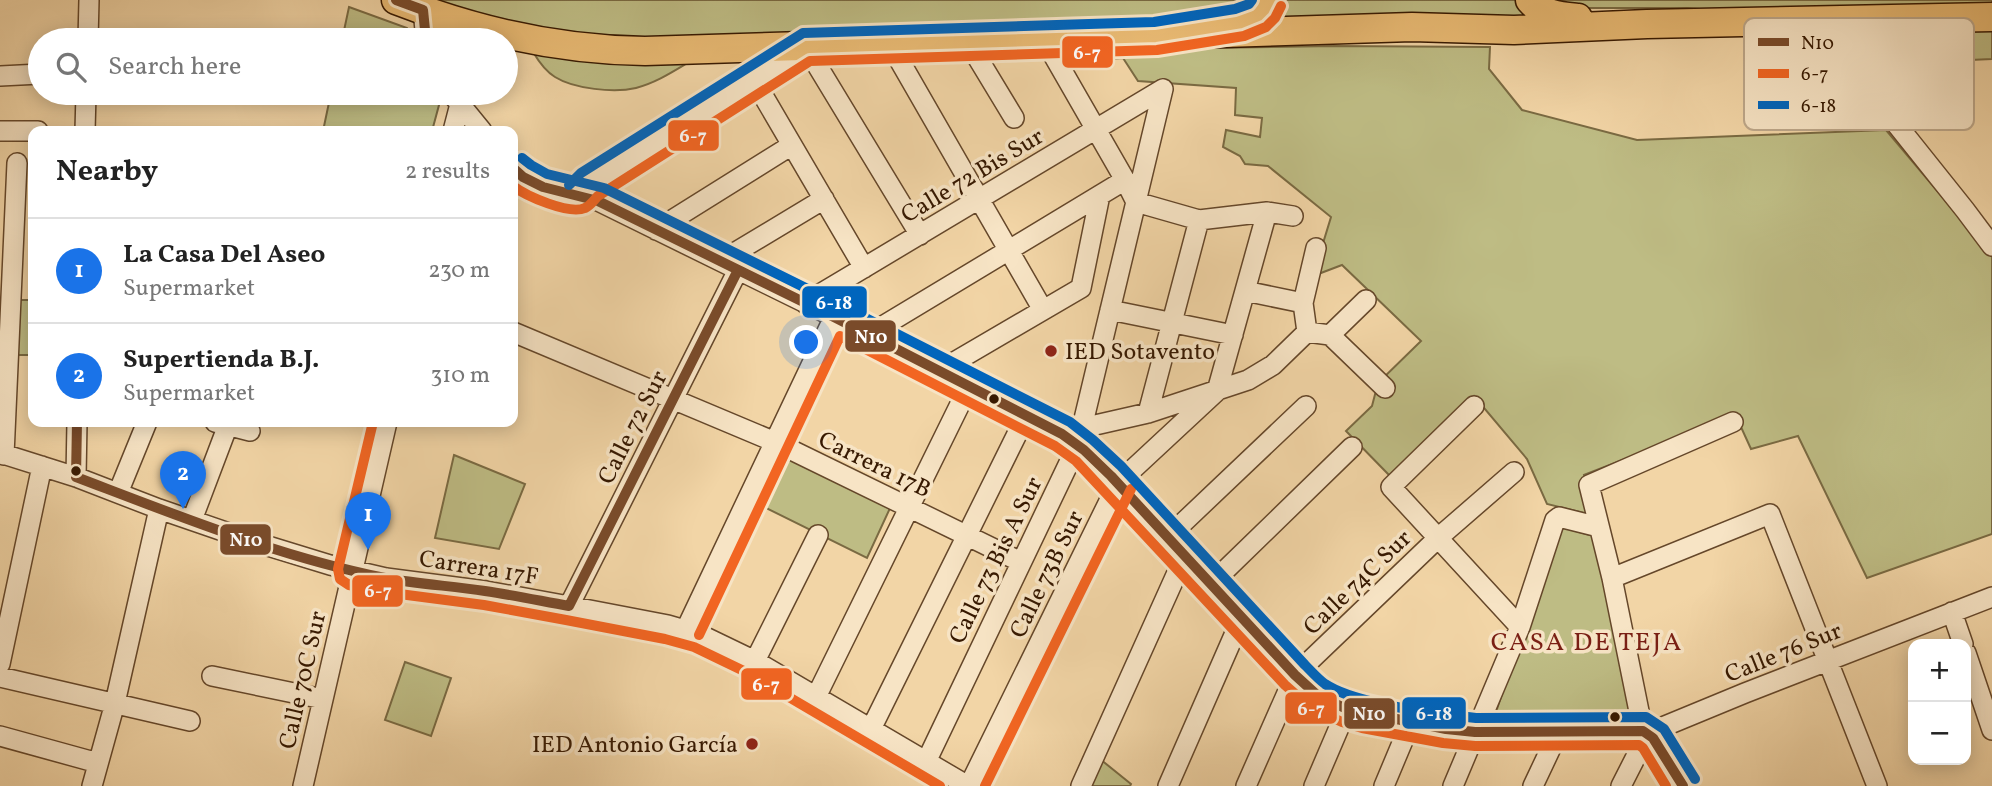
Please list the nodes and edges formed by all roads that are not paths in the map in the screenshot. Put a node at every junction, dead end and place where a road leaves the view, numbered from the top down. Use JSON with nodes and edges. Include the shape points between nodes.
{"nodes":[{"id":1,"x":89,"y":0,"type":"edge"},
{"id":2,"x":396,"y":0,"type":"edge"},
{"id":3,"x":1268,"y":0,"type":"edge"},
{"id":4,"x":1530,"y":0,"type":"edge"},
{"id":5,"x":423,"y":10,"type":"junction"},
{"id":6,"x":1992,"y":16,"type":"edge"},
{"id":7,"x":1910,"y":18,"type":"edge"},
{"id":8,"x":1744,"y":22,"type":"edge"},
{"id":9,"x":1647,"y":24,"type":"junction"},
{"id":10,"x":88,"y":28,"type":"edge"},
{"id":11,"x":425,"y":28,"type":"edge"},
{"id":12,"x":488,"y":28,"type":"edge"},
{"id":13,"x":518,"y":36,"type":"edge"},
{"id":14,"x":1155,"y":36,"type":"junction"},
{"id":15,"x":1044,"y":40,"type":"junction"},
{"id":16,"x":968,"y":42,"type":"junction"},
{"id":17,"x":890,"y":44,"type":"junction"},
{"id":18,"x":806,"y":47,"type":"junction"},
{"id":19,"x":28,"y":75,"type":"edge"},
{"id":20,"x":0,"y":76,"type":"edge"},
{"id":21,"x":754,"y":80,"type":"junction"},
{"id":22,"x":1163,"y":89,"type":"joint"},
{"id":23,"x":86,"y":105,"type":"edge"},
{"id":24,"x":455,"y":105,"type":"edge"},
{"id":25,"x":461,"y":105,"type":"edge"},
{"id":26,"x":1014,"y":118,"type":"dead end"},
{"id":27,"x":85,"y":126,"type":"edge"},
{"id":28,"x":453,"y":126,"type":"edge"},
{"id":29,"x":478,"y":126,"type":"edge"},
{"id":30,"x":1096,"y":129,"type":"junction"},
{"id":31,"x":1902,"y":130,"type":"edge"},
{"id":32,"x":0,"y":131,"type":"edge"},
{"id":33,"x":28,"y":131,"type":"edge"},
{"id":34,"x":792,"y":145,"type":"junction"},
{"id":35,"x":17,"y":163,"type":"dead end"},
{"id":36,"x":518,"y":174,"type":"edge"},
{"id":37,"x":1125,"y":180,"type":"junction"},
{"id":38,"x":579,"y":195,"type":"junction"},
{"id":39,"x":1100,"y":195,"type":"junction"},
{"id":40,"x":824,"y":199,"type":"junction"},
{"id":41,"x":979,"y":199,"type":"junction"},
{"id":42,"x":1136,"y":202,"type":"junction"},
{"id":43,"x":1267,"y":212,"type":"junction"},
{"id":44,"x":1293,"y":216,"type":"dead end"},
{"id":45,"x":1199,"y":220,"type":"junction"},
{"id":46,"x":656,"y":230,"type":"junction"},
{"id":47,"x":920,"y":234,"type":"junction"},
{"id":48,"x":1992,"y":246,"type":"edge"},
{"id":49,"x":1316,"y":248,"type":"dead end"},
{"id":50,"x":1009,"y":250,"type":"junction"},
{"id":51,"x":729,"y":266,"type":"junction"},
{"id":52,"x":864,"y":268,"type":"junction"},
{"id":53,"x":1245,"y":291,"type":"junction"},
{"id":54,"x":1366,"y":300,"type":"dead end"},
{"id":55,"x":806,"y":303,"type":"junction"},
{"id":56,"x":1303,"y":303,"type":"junction"},
{"id":57,"x":1043,"y":310,"type":"junction"},
{"id":58,"x":1110,"y":310,"type":"junction"},
{"id":59,"x":834,"y":317,"type":"junction"},
{"id":60,"x":1172,"y":323,"type":"junction"},
{"id":61,"x":1307,"y":332,"type":"junction"},
{"id":62,"x":518,"y":334,"type":"edge"},
{"id":63,"x":869,"y":335,"type":"junction"},
{"id":64,"x":1233,"y":335,"type":"junction"},
{"id":65,"x":1330,"y":335,"type":"junction"},
{"id":66,"x":939,"y":371,"type":"junction"},
{"id":67,"x":969,"y":386,"type":"junction"},
{"id":68,"x":1385,"y":388,"type":"dead end"},
{"id":69,"x":1217,"y":391,"type":"junction"},
{"id":70,"x":673,"y":399,"type":"junction"},
{"id":71,"x":1306,"y":406,"type":"dead end"},
{"id":72,"x":1474,"y":406,"type":"dead end"},
{"id":73,"x":1148,"y":413,"type":"junction"},
{"id":74,"x":1027,"y":416,"type":"junction"},
{"id":75,"x":1733,"y":422,"type":"dead end"},
{"id":76,"x":77,"y":427,"type":"edge"},
{"id":77,"x":145,"y":427,"type":"edge"},
{"id":78,"x":220,"y":427,"type":"edge"},
{"id":79,"x":236,"y":427,"type":"edge"},
{"id":80,"x":386,"y":427,"type":"edge"},
{"id":81,"x":250,"y":431,"type":"dead end"},
{"id":82,"x":1080,"y":436,"type":"junction"},
{"id":83,"x":775,"y":442,"type":"junction"},
{"id":84,"x":1352,"y":447,"type":"dead end"},
{"id":85,"x":2,"y":454,"type":"edge"},
{"id":86,"x":42,"y":466,"type":"junction"},
{"id":87,"x":1514,"y":472,"type":"dead end"},
{"id":88,"x":76,"y":477,"type":"junction"},
{"id":89,"x":1118,"y":482,"type":"junction"},
{"id":90,"x":118,"y":493,"type":"junction"},
{"id":91,"x":909,"y":508,"type":"junction"},
{"id":92,"x":159,"y":509,"type":"junction"},
{"id":93,"x":192,"y":520,"type":"junction"},
{"id":94,"x":1599,"y":527,"type":"junction"},
{"id":95,"x":818,"y":534,"type":"dead end"},
{"id":96,"x":967,"y":536,"type":"junction"},
{"id":97,"x":1168,"y":537,"type":"junction"},
{"id":98,"x":1438,"y":538,"type":"junction"},
{"id":99,"x":1185,"y":555,"type":"junction"},
{"id":100,"x":1021,"y":562,"type":"junction"},
{"id":101,"x":352,"y":571,"type":"junction"},
{"id":102,"x":1612,"y":578,"type":"junction"},
{"id":103,"x":1211,"y":584,"type":"junction"},
{"id":104,"x":1992,"y":597,"type":"edge"},
{"id":105,"x":569,"y":606,"type":"junction"},
{"id":106,"x":1952,"y":612,"type":"junction"},
{"id":107,"x":1242,"y":617,"type":"junction"},
{"id":108,"x":1520,"y":627,"type":"junction"},
{"id":109,"x":686,"y":629,"type":"junction"},
{"id":110,"x":1961,"y":639,"type":"edge"},
{"id":111,"x":755,"y":660,"type":"junction"},
{"id":112,"x":1828,"y":661,"type":"junction"},
{"id":113,"x":0,"y":664,"type":"edge"},
{"id":114,"x":1971,"y":668,"type":"edge"},
{"id":115,"x":1295,"y":675,"type":"junction"},
{"id":116,"x":212,"y":676,"type":"dead end"},
{"id":117,"x":0,"y":677,"type":"edge"},
{"id":118,"x":817,"y":697,"type":"junction"},
{"id":119,"x":323,"y":699,"type":"junction"},
{"id":120,"x":115,"y":703,"type":"junction"},
{"id":121,"x":1347,"y":709,"type":"junction"},
{"id":122,"x":190,"y":721,"type":"dead end"},
{"id":123,"x":1410,"y":724,"type":"junction"},
{"id":124,"x":871,"y":729,"type":"junction"},
{"id":125,"x":1992,"y":730,"type":"edge"},
{"id":126,"x":1559,"y":731,"type":"junction"},
{"id":127,"x":1475,"y":732,"type":"junction"},
{"id":128,"x":1646,"y":732,"type":"junction"},
{"id":129,"x":0,"y":736,"type":"edge"},
{"id":130,"x":926,"y":762,"type":"junction"},
{"id":131,"x":98,"y":763,"type":"junction"},
{"id":132,"x":92,"y":786,"type":"edge"},
{"id":133,"x":303,"y":786,"type":"edge"},
{"id":134,"x":969,"y":786,"type":"edge"},
{"id":135,"x":1081,"y":786,"type":"edge"},
{"id":136,"x":1168,"y":786,"type":"edge"},
{"id":137,"x":1246,"y":786,"type":"edge"},
{"id":138,"x":1314,"y":786,"type":"edge"},
{"id":139,"x":1384,"y":786,"type":"edge"},
{"id":140,"x":1452,"y":786,"type":"edge"},
{"id":141,"x":1533,"y":786,"type":"edge"},
{"id":142,"x":1621,"y":786,"type":"edge"},
{"id":143,"x":1683,"y":786,"type":"edge"},
{"id":144,"x":1877,"y":786,"type":"edge"}],
"edges":[{"from":1,"to":10,"type":"street"},
{"from":2,"to":5,"type":"highway"},
{"from":3,"to":14,"type":"highway","via":[[1257,16],[1239,23]]},
{"from":4,"to":9,"type":"highway","via":[[1556,16]]},
{"from":5,"to":11,"type":"street"},
{"from":5,"to":12,"type":"highway"},
{"from":6,"to":7,"type":"highway"},
{"from":8,"to":9,"type":"highway"},
{"from":9,"to":14,"type":"highway"},
{"from":13,"to":18,"type":"highway","via":[[596,49],[645,51]]},
{"from":14,"to":15,"type":"highway"},
{"from":15,"to":16,"type":"highway"},
{"from":15,"to":30,"type":"street"},
{"from":16,"to":17,"type":"highway"},
{"from":16,"to":26,"type":"street"},
{"from":17,"to":18,"type":"highway"},
{"from":17,"to":41,"type":"street"},
{"from":18,"to":21,"type":"street"},
{"from":18,"to":47,"type":"street"},
{"from":19,"to":20,"type":"street"},
{"from":21,"to":34,"type":"street"},
{"from":21,"to":38,"type":"street"},
{"from":22,"to":30,"type":"street","name":"Calle 72 Bis Sur"},
{"from":22,"to":42,"type":"street","name":"Calle 73 Bis A Sur"},
{"from":23,"to":27,"type":"street"},
{"from":24,"to":28,"type":"street"},
{"from":25,"to":29,"type":"street"},
{"from":30,"to":37,"type":"street"},
{"from":30,"to":41,"type":"street","name":"Calle 72 Bis Sur"},
{"from":31,"to":48,"type":"street"},
{"from":32,"to":33,"type":"street"},
{"from":34,"to":40,"type":"street"},
{"from":34,"to":46,"type":"street"},
{"from":35,"to":85,"type":"street"},
{"from":36,"to":38,"type":"street","via":[[540,187]]},
{"from":37,"to":39,"type":"street"},
{"from":37,"to":42,"type":"street"},
{"from":38,"to":46,"type":"street"},
{"from":39,"to":50,"type":"street"},
{"from":39,"to":57,"type":"street","via":[[1081,288]]},
{"from":40,"to":51,"type":"street"},
{"from":40,"to":52,"type":"street"},
{"from":41,"to":47,"type":"street","name":"Calle 72 Bis Sur"},
{"from":41,"to":50,"type":"street"},
{"from":42,"to":45,"type":"street"},
{"from":42,"to":58,"type":"street","name":"Calle 73 Bis A Sur"},
{"from":43,"to":44,"type":"street"},
{"from":43,"to":45,"type":"street"},
{"from":43,"to":53,"type":"street"},
{"from":45,"to":60,"type":"street"},
{"from":46,"to":51,"type":"street"},
{"from":47,"to":52,"type":"street","name":"Calle 72 Bis Sur"},
{"from":49,"to":56,"type":"street"},
{"from":50,"to":57,"type":"street"},
{"from":50,"to":63,"type":"street"},
{"from":51,"to":55,"type":"street"},
{"from":51,"to":70,"type":"street","name":"Calle 72 Sur"},
{"from":52,"to":55,"type":"street","name":"Calle 72 Bis Sur"},
{"from":53,"to":56,"type":"street"},
{"from":53,"to":64,"type":"street"},
{"from":54,"to":65,"type":"street"},
{"from":55,"to":59,"type":"street"},
{"from":56,"to":61,"type":"street"},
{"from":57,"to":66,"type":"street"},
{"from":58,"to":60,"type":"street"},
{"from":58,"to":82,"type":"street","name":"Calle 73 Bis A Sur"},
{"from":59,"to":63,"type":"street"},
{"from":59,"to":83,"type":"street"},
{"from":60,"to":64,"type":"street"},
{"from":60,"to":73,"type":"street"},
{"from":61,"to":65,"type":"street"},
{"from":61,"to":69,"type":"street","via":[[1273,365]]},
{"from":62,"to":70,"type":"street","name":"Carrera 17B"},
{"from":63,"to":66,"type":"street"},
{"from":64,"to":69,"type":"street"},
{"from":65,"to":68,"type":"street"},
{"from":66,"to":67,"type":"street"},
{"from":67,"to":74,"type":"street"},
{"from":67,"to":91,"type":"street"},
{"from":69,"to":73,"type":"street"},
{"from":69,"to":89,"type":"street","name":"Calle 73B Sur"},
{"from":70,"to":83,"type":"street","name":"Carrera 17B"},
{"from":70,"to":105,"type":"street","name":"Calle 72 Sur"},
{"from":71,"to":97,"type":"street"},
{"from":72,"to":98,"type":"street","via":[[1391,487]]},
{"from":73,"to":82,"type":"street"},
{"from":74,"to":82,"type":"street"},
{"from":74,"to":96,"type":"street"},
{"from":75,"to":94,"type":"street","via":[[1589,485]]},
{"from":76,"to":88,"type":"street"},
{"from":77,"to":90,"type":"street"},
{"from":78,"to":93,"type":"street"},
{"from":79,"to":81,"type":"street"},
{"from":80,"to":101,"type":"street","name":"Calle 70C Sur"},
{"from":82,"to":89,"type":"street"},
{"from":82,"to":100,"type":"street","name":"Calle 73 Bis A Sur"},
{"from":83,"to":91,"type":"street","name":"Carrera 17B"},
{"from":83,"to":109,"type":"street"},
{"from":84,"to":103,"type":"street"},
{"from":85,"to":86,"type":"street","name":"Carrera 17F"},
{"from":86,"to":88,"type":"street","name":"Carrera 17F"},
{"from":86,"to":113,"type":"street"},
{"from":87,"to":98,"type":"street","name":"Calle 74C Sur"},
{"from":88,"to":90,"type":"street","name":"Carrera 17F"},
{"from":89,"to":97,"type":"street"},
{"from":89,"to":134,"type":"street","name":"Calle 73B Sur"},
{"from":90,"to":92,"type":"street","name":"Carrera 17F"},
{"from":91,"to":96,"type":"street","name":"Carrera 17B"},
{"from":91,"to":118,"type":"street"},
{"from":92,"to":93,"type":"street","name":"Carrera 17F"},
{"from":92,"to":120,"type":"street"},
{"from":93,"to":101,"type":"street","name":"Carrera 17F"},
{"from":94,"to":102,"type":"street"},
{"from":94,"to":108,"type":"street","via":[[1556,518]]},
{"from":95,"to":111,"type":"street"},
{"from":96,"to":100,"type":"street","name":"Carrera 17B"},
{"from":96,"to":124,"type":"street"},
{"from":97,"to":99,"type":"street"},
{"from":98,"to":108,"type":"street"},
{"from":98,"to":115,"type":"street","name":"Calle 74C Sur"},
{"from":99,"to":103,"type":"street"},
{"from":99,"to":135,"type":"street"},
{"from":100,"to":130,"type":"street","name":"Calle 73 Bis A Sur"},
{"from":101,"to":105,"type":"street","name":"Carrera 17F"},
{"from":101,"to":119,"type":"street","name":"Calle 70C Sur"},
{"from":102,"to":112,"type":"street","via":[[1770,514]]},
{"from":102,"to":128,"type":"street"},
{"from":103,"to":107,"type":"street"},
{"from":104,"to":106,"type":"street","name":"Calle 76 Sur"},
{"from":105,"to":109,"type":"street","name":"Carrera 17F"},
{"from":106,"to":110,"type":"street"},
{"from":106,"to":112,"type":"street","name":"Calle 76 Sur"},
{"from":107,"to":115,"type":"street"},
{"from":107,"to":136,"type":"street"},
{"from":108,"to":127,"type":"street"},
{"from":109,"to":111,"type":"street","name":"Carrera 17F"},
{"from":111,"to":118,"type":"street","name":"Carrera 17F"},
{"from":112,"to":128,"type":"street","name":"Calle 76 Sur"},
{"from":112,"to":144,"type":"street"},
{"from":114,"to":125,"type":"street"},
{"from":115,"to":121,"type":"street","via":[[1318,696]]},
{"from":115,"to":137,"type":"street","name":"Calle 74C Sur"},
{"from":116,"to":119,"type":"street"},
{"from":117,"to":120,"type":"street"},
{"from":118,"to":124,"type":"street","name":"Carrera 17F"},
{"from":119,"to":133,"type":"street","name":"Calle 70C Sur"},
{"from":120,"to":122,"type":"street"},
{"from":120,"to":131,"type":"street"},
{"from":121,"to":123,"type":"street"},
{"from":121,"to":138,"type":"street"},
{"from":123,"to":127,"type":"street"},
{"from":123,"to":139,"type":"street"},
{"from":124,"to":130,"type":"street","name":"Carrera 17F"},
{"from":126,"to":127,"type":"street"},
{"from":126,"to":128,"type":"street"},
{"from":126,"to":141,"type":"street"},
{"from":127,"to":140,"type":"street"},
{"from":128,"to":142,"type":"street"},
{"from":128,"to":143,"type":"street"},
{"from":129,"to":131,"type":"street"},
{"from":130,"to":134,"type":"street","name":"Carrera 17F"},
{"from":131,"to":132,"type":"street"}]}
